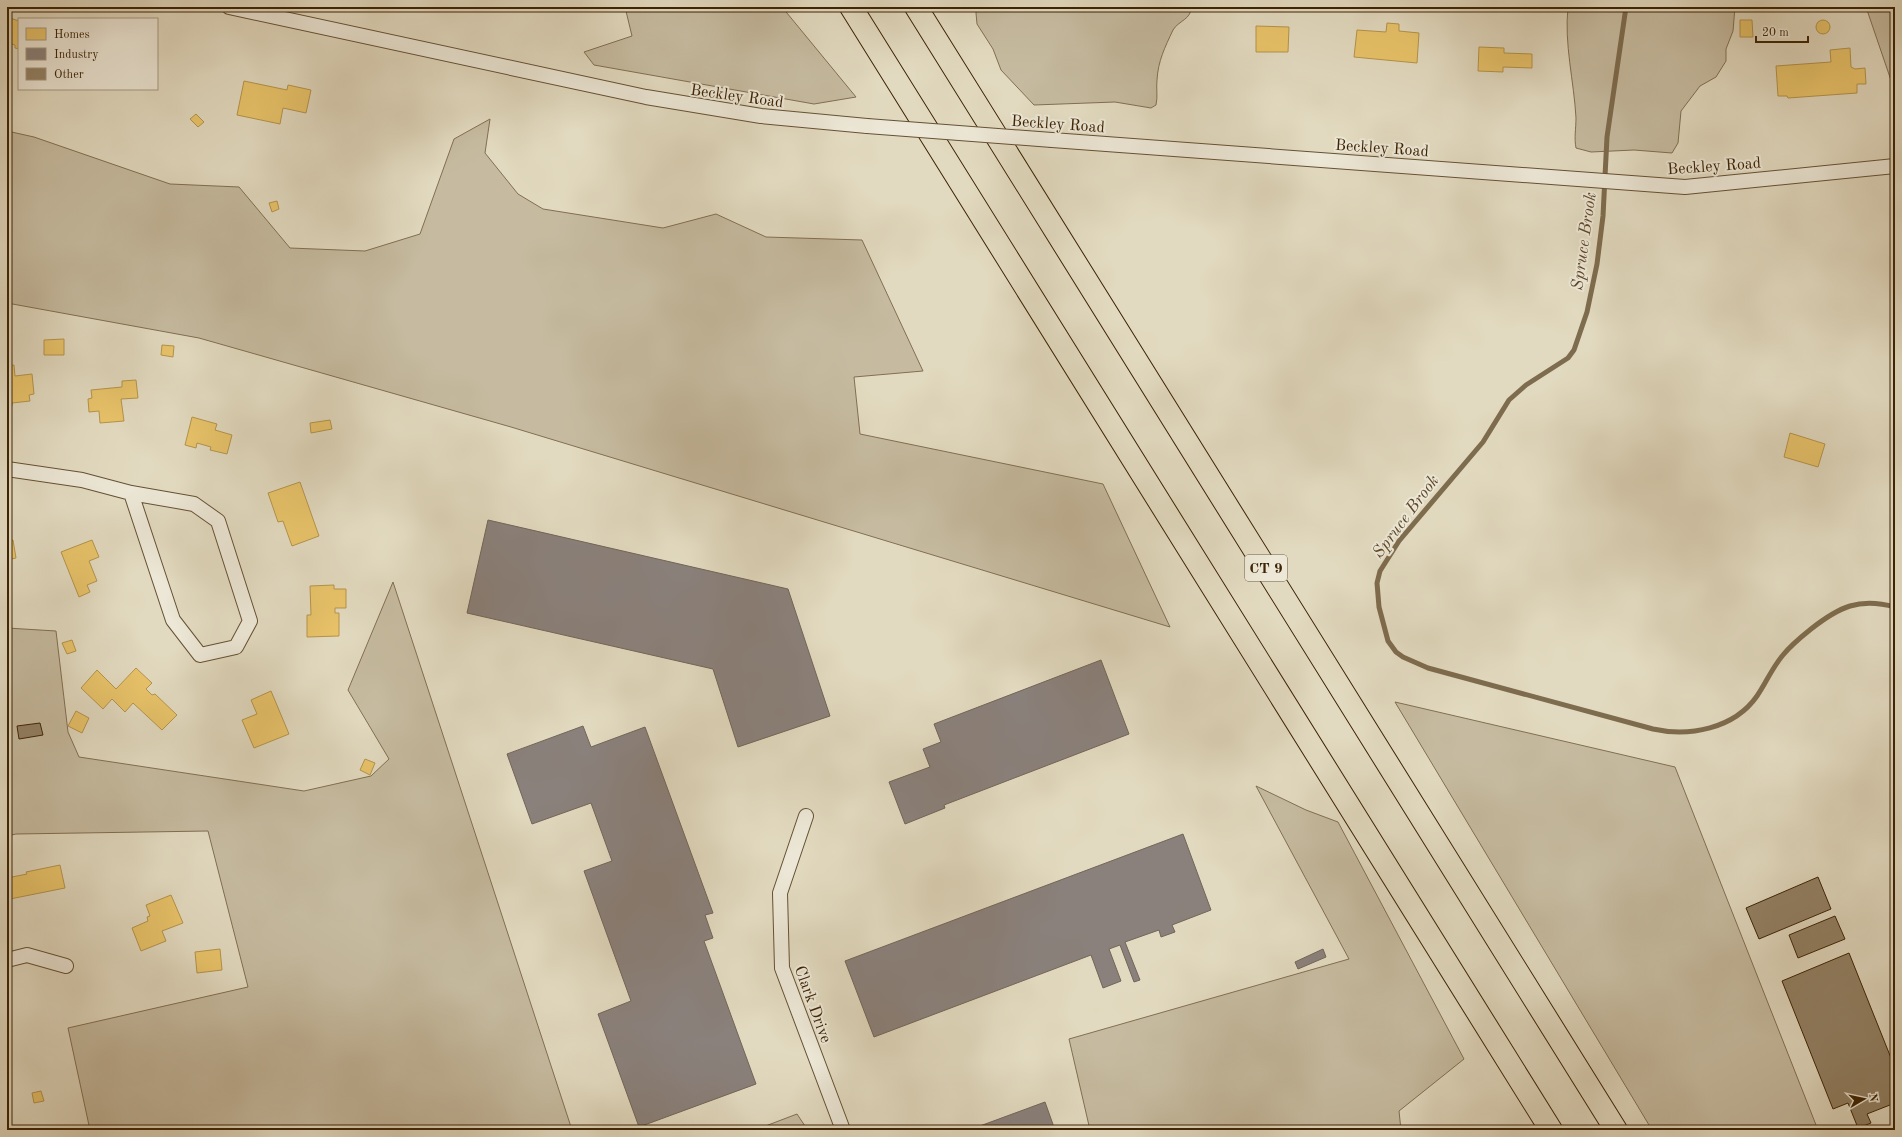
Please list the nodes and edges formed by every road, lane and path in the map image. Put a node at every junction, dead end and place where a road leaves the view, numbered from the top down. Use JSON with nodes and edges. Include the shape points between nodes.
{"nodes":[{"id":1,"x":229,"y":7,"type":"edge"},
{"id":2,"x":851,"y":7,"type":"edge"},
{"id":3,"x":916,"y":7,"type":"edge"},
{"id":4,"x":1895,"y":166,"type":"edge"},
{"id":5,"x":7,"y":469,"type":"edge"},
{"id":6,"x":131,"y":493,"type":"junction"},
{"id":7,"x":806,"y":816,"type":"dead end"},
{"id":8,"x":7,"y":960,"type":"edge"},
{"id":9,"x":66,"y":966,"type":"dead end"},
{"id":10,"x":843,"y":1130,"type":"edge"},
{"id":11,"x":1551,"y":1130,"type":"edge"},
{"id":12,"x":1616,"y":1130,"type":"edge"}],
"edges":[{"from":1,"to":4,"type":"street","name":"Beckley Road","bridge":true,"via":[[646,97],[761,116],[1685,187]]},
{"from":2,"to":11,"type":"highway"},
{"from":3,"to":12,"type":"highway","number":"CT 9"},
{"from":5,"to":6,"type":"street","via":[[82,480]]},
{"from":6,"to":6,"type":"street","via":[[173,620],[200,655],[236,647],[250,621],[218,521],[194,504]]},
{"from":7,"to":10,"type":"street","name":"Clark Drive","via":[[780,893],[782,968]]},
{"from":8,"to":9,"type":"street","via":[[27,955]]}]}
